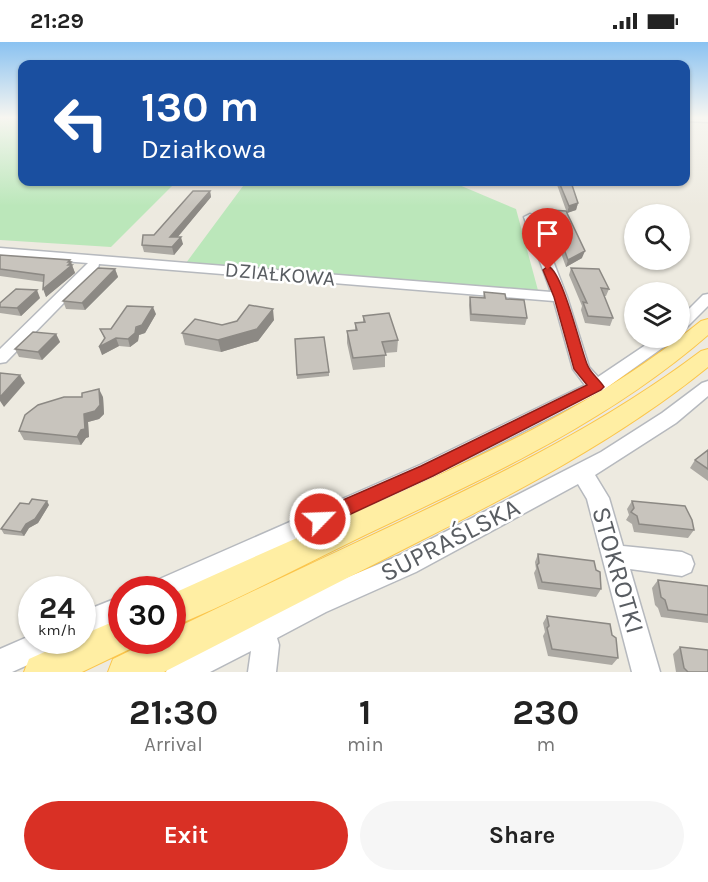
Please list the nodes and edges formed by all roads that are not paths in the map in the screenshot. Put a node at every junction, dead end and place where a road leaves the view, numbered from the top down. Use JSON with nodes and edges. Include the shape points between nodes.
{"nodes":[{"id":1,"x":530,"y":217,"type":"dead end"},
{"id":2,"x":0,"y":252,"type":"edge"},
{"id":3,"x":93,"y":265,"type":"dead end"},
{"id":4,"x":560,"y":297,"type":"junction"},
{"id":5,"x":708,"y":298,"type":"edge"},
{"id":6,"x":690,"y":316,"type":"edge"},
{"id":7,"x":708,"y":325,"type":"edge"},
{"id":8,"x":652,"y":348,"type":"edge"},
{"id":9,"x":708,"y":356,"type":"edge"},
{"id":10,"x":0,"y":358,"type":"edge"},
{"id":11,"x":596,"y":387,"type":"junction"},
{"id":12,"x":708,"y":387,"type":"edge"},
{"id":13,"x":580,"y":473,"type":"junction"},
{"id":14,"x":615,"y":556,"type":"junction"},
{"id":15,"x":682,"y":564,"type":"dead end"},
{"id":16,"x":186,"y":580,"type":"edge"},
{"id":17,"x":186,"y":604,"type":"edge"},
{"id":18,"x":261,"y":630,"type":"junction"},
{"id":19,"x":108,"y":641,"type":"edge"},
{"id":20,"x":20,"y":654,"type":"edge"},
{"id":21,"x":0,"y":663,"type":"edge"},
{"id":22,"x":42,"y":672,"type":"edge"},
{"id":23,"x":126,"y":672,"type":"edge"},
{"id":24,"x":180,"y":672,"type":"edge"},
{"id":25,"x":262,"y":672,"type":"edge"},
{"id":26,"x":646,"y":672,"type":"edge"}],
"edges":[{"from":1,"to":4,"type":"street"},
{"from":2,"to":4,"type":"street","name":"DZIAŁKOWA"},
{"from":3,"to":10,"type":"street"},
{"from":4,"to":11,"type":"street","via":[[581,369]]},
{"from":5,"to":6,"type":"street"},
{"from":7,"to":17,"type":"main road","via":[[610,399],[536,441]]},
{"from":8,"to":11,"type":"street"},
{"from":9,"to":23,"type":"main road","via":[[630,414],[556,458]]},
{"from":11,"to":16,"type":"street","via":[[427,471]]},
{"from":12,"to":13,"type":"street","name":"SUPRAŚLSKA","via":[[608,459]]},
{"from":13,"to":14,"type":"street","name":"STOKROTKI","via":[[598,498]]},
{"from":13,"to":18,"type":"street","name":"SUPRAŚLSKA","via":[[407,564]]},
{"from":14,"to":15,"type":"street"},
{"from":14,"to":26,"type":"street","name":"STOKROTKI"},
{"from":18,"to":24,"type":"street","name":"SUPRAŚLSKA"},
{"from":18,"to":25,"type":"street","via":[[265,645]]},
{"from":19,"to":22,"type":"main road"},
{"from":20,"to":21,"type":"street"}]}
